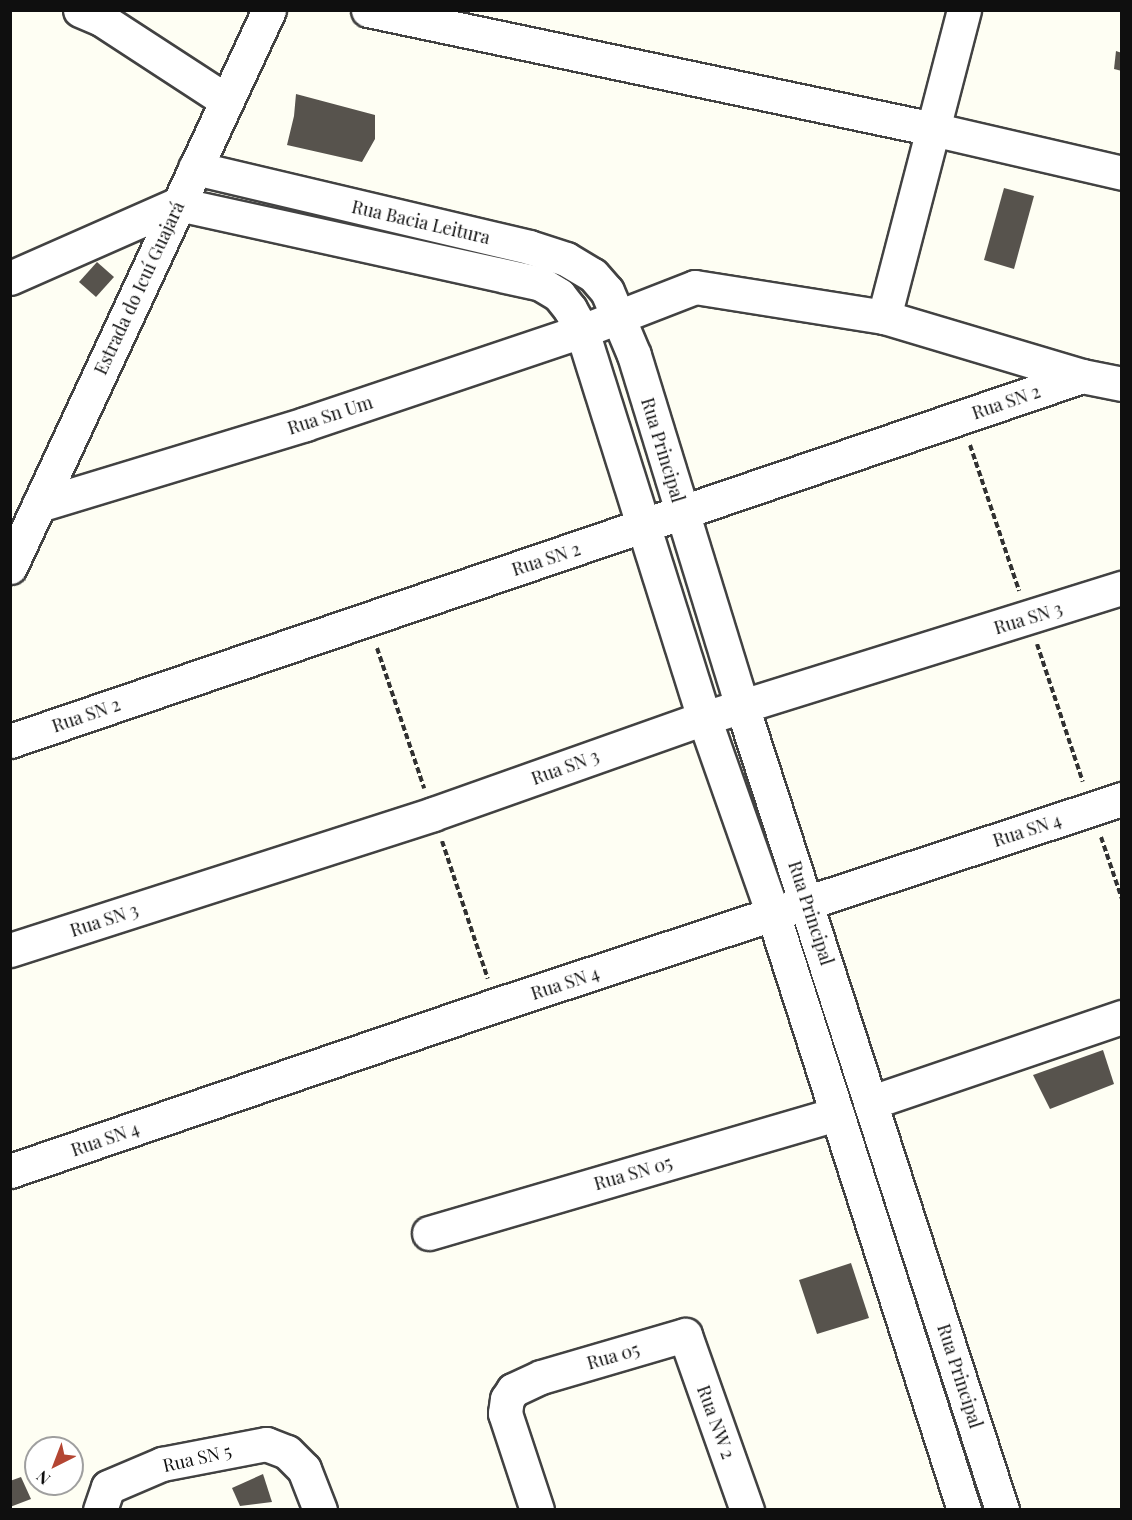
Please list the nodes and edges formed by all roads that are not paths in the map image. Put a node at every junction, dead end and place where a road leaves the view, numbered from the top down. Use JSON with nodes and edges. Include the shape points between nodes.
{"nodes":[{"id":1,"x":80,"y":10,"type":"edge"},
{"id":2,"x":269,"y":10,"type":"edge"},
{"id":3,"x":368,"y":10,"type":"edge"},
{"id":4,"x":964,"y":10,"type":"edge"},
{"id":5,"x":227,"y":101,"type":"junction"},
{"id":6,"x":933,"y":129,"type":"junction"},
{"id":7,"x":195,"y":168,"type":"junction"},
{"id":8,"x":1122,"y":173,"type":"edge"},
{"id":9,"x":178,"y":204,"type":"junction"},
{"id":10,"x":10,"y":278,"type":"edge"},
{"id":11,"x":884,"y":317,"type":"junction"},
{"id":12,"x":619,"y":318,"type":"junction"},
{"id":13,"x":582,"y":331,"type":"junction"},
{"id":14,"x":1082,"y":376,"type":"junction"},
{"id":15,"x":1122,"y":384,"type":"edge"},
{"id":16,"x":39,"y":506,"type":"junction"},
{"id":17,"x":682,"y":512,"type":"junction"},
{"id":18,"x":644,"y":526,"type":"junction"},
{"id":19,"x":15,"y":547,"type":"edge"},
{"id":20,"x":1122,"y":588,"type":"edge"},
{"id":21,"x":742,"y":706,"type":"junction"},
{"id":22,"x":704,"y":718,"type":"junction"},
{"id":23,"x":10,"y":741,"type":"edge"},
{"id":24,"x":1107,"y":804,"type":"edge"},
{"id":25,"x":808,"y":902,"type":"junction"},
{"id":26,"x":773,"y":914,"type":"junction"},
{"id":27,"x":10,"y":950,"type":"edge"},
{"id":28,"x":1122,"y":1017,"type":"edge"},
{"id":29,"x":872,"y":1102,"type":"junction"},
{"id":30,"x":837,"y":1114,"type":"junction"},
{"id":31,"x":10,"y":1171,"type":"edge"},
{"id":32,"x":429,"y":1233,"type":"dead end"},
{"id":33,"x":685,"y":1335,"type":"joint"},
{"id":34,"x":100,"y":1509,"type":"edge"},
{"id":35,"x":320,"y":1509,"type":"edge"},
{"id":36,"x":537,"y":1509,"type":"edge"},
{"id":37,"x":747,"y":1509,"type":"edge"},
{"id":38,"x":964,"y":1509,"type":"edge"},
{"id":39,"x":1002,"y":1509,"type":"edge"}],
"edges":[{"from":1,"to":5,"type":"street","via":[[102,19]]},
{"from":2,"to":5,"type":"street","name":"Estrada do Icuí Guajará"},
{"from":3,"to":6,"type":"street"},
{"from":4,"to":6,"type":"street"},
{"from":5,"to":7,"type":"street","name":"Estrada do Icuí Guajará"},
{"from":6,"to":8,"type":"street"},
{"from":6,"to":11,"type":"street"},
{"from":7,"to":9,"type":"street","name":"Estrada do Icuí Guajará"},
{"from":7,"to":12,"type":"street","name":"Rua Bacia Leitura","via":[[566,259],[593,275],[607,291]]},
{"from":9,"to":10,"type":"street"},
{"from":9,"to":13,"type":"street","name":"Rua Bacia Leitura","via":[[541,284],[559,295]]},
{"from":9,"to":16,"type":"street","name":"Estrada do Icuí Guajará"},
{"from":11,"to":12,"type":"street","name":"Rua Sn Um","via":[[695,287]]},
{"from":11,"to":14,"type":"street","name":"Rua Sn Um"},
{"from":12,"to":13,"type":"street","name":"Rua Sn Um"},
{"from":12,"to":17,"type":"street","name":"Rua Principal"},
{"from":13,"to":16,"type":"street","name":"Rua Sn Um","via":[[305,424]]},
{"from":13,"to":18,"type":"street","name":"Rua Principal"},
{"from":14,"to":15,"type":"street","name":"Rua Sn Um"},
{"from":14,"to":17,"type":"street","name":"Rua SN 2"},
{"from":16,"to":19,"type":"street","name":"Estrada do Icuí Guajará"},
{"from":17,"to":18,"type":"street","name":"Rua SN 2"},
{"from":17,"to":21,"type":"street","name":"Rua Principal"},
{"from":18,"to":22,"type":"street","name":"Rua Principal"},
{"from":18,"to":23,"type":"street","name":"Rua SN 2"},
{"from":20,"to":21,"type":"street","name":"Rua SN 3"},
{"from":21,"to":22,"type":"street","name":"Rua SN 3"},
{"from":21,"to":25,"type":"street","name":"Rua Principal"},
{"from":22,"to":26,"type":"street","name":"Rua Principal"},
{"from":22,"to":27,"type":"street","name":"Rua SN 3","via":[[433,814]]},
{"from":24,"to":25,"type":"street","name":"Rua SN 4"},
{"from":25,"to":26,"type":"street","name":"Rua SN 4"},
{"from":25,"to":29,"type":"street","name":"Rua Principal"},
{"from":26,"to":30,"type":"street","name":"Rua Principal"},
{"from":26,"to":31,"type":"street","name":"Rua SN 4"},
{"from":28,"to":29,"type":"street"},
{"from":29,"to":39,"type":"street","name":"Rua Principal"},
{"from":30,"to":32,"type":"street","name":"Rua SN 05"},
{"from":30,"to":38,"type":"street","name":"Rua Principal"},
{"from":33,"to":36,"type":"street","name":"Rua 05","via":[[542,1377],[513,1390],[507,1399],[506,1413]]},
{"from":33,"to":37,"type":"street","name":"Rua NW 2"},
{"from":34,"to":35,"type":"street","name":"Rua SN 5","via":[[108,1487],[162,1464],[266,1444],[287,1452],[304,1469]]}]}
